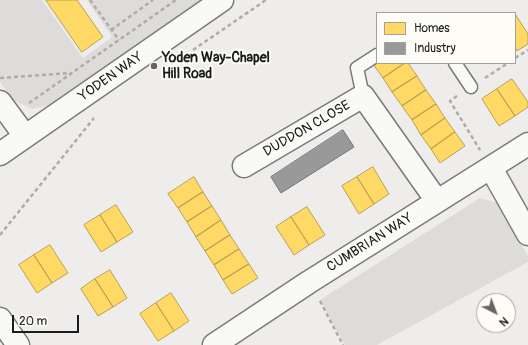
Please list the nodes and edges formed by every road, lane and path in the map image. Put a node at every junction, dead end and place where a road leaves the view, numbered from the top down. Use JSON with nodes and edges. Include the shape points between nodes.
{"nodes":[{"id":1,"x":90,"y":0,"type":"edge"},
{"id":2,"x":153,"y":0,"type":"edge"},
{"id":3,"x":176,"y":0,"type":"edge"},
{"id":4,"x":222,"y":0,"type":"edge"},
{"id":5,"x":266,"y":0,"type":"edge"},
{"id":6,"x":111,"y":30,"type":"junction"},
{"id":7,"x":119,"y":40,"type":"junction"},
{"id":8,"x":528,"y":50,"type":"edge"},
{"id":9,"x":189,"y":53,"type":"dead end"},
{"id":10,"x":376,"y":56,"type":"edge"},
{"id":11,"x":516,"y":57,"type":"edge"},
{"id":12,"x":456,"y":64,"type":"edge"},
{"id":13,"x":506,"y":64,"type":"edge"},
{"id":14,"x":71,"y":73,"type":"junction"},
{"id":15,"x":0,"y":78,"type":"edge"},
{"id":16,"x":471,"y":87,"type":"junction"},
{"id":17,"x":363,"y":96,"type":"junction"},
{"id":18,"x":5,"y":109,"type":"edge"},
{"id":19,"x":100,"y":114,"type":"dead end"},
{"id":20,"x":25,"y":136,"type":"junction"},
{"id":21,"x":528,"y":144,"type":"edge"},
{"id":22,"x":0,"y":154,"type":"edge"},
{"id":23,"x":244,"y":166,"type":"dead end"},
{"id":24,"x":491,"y":168,"type":"junction"},
{"id":25,"x":437,"y":201,"type":"junction"},
{"id":26,"x":528,"y":234,"type":"edge"},
{"id":27,"x":0,"y":235,"type":"edge"},
{"id":28,"x":309,"y":282,"type":"junction"},
{"id":29,"x":0,"y":319,"type":"edge"},
{"id":30,"x":18,"y":345,"type":"edge"},
{"id":31,"x":214,"y":345,"type":"edge"},
{"id":32,"x":343,"y":345,"type":"edge"}],
"edges":[{"from":1,"to":6,"type":"path"},
{"from":2,"to":6,"type":"path"},
{"from":3,"to":7,"type":"path"},
{"from":4,"to":20,"type":"street","name":"YODEN WAY"},
{"from":5,"to":9,"type":"path"},
{"from":6,"to":7,"type":"path"},
{"from":7,"to":14,"type":"path"},
{"from":8,"to":11,"type":"path"},
{"from":10,"to":17,"type":"lane","via":[[357,68]]},
{"from":12,"to":16,"type":"lane"},
{"from":13,"to":16,"type":"path"},
{"from":14,"to":15,"type":"path"},
{"from":14,"to":18,"type":"path"},
{"from":16,"to":24,"type":"path","via":[[450,101]]},
{"from":17,"to":23,"type":"street","name":"DUDDON CLOSE"},
{"from":17,"to":25,"type":"street","name":"DUDDON CLOSE"},
{"from":18,"to":20,"type":"street"},
{"from":19,"to":27,"type":"path","via":[[93,118]]},
{"from":20,"to":22,"type":"street","name":"YODEN WAY"},
{"from":21,"to":24,"type":"street","name":"CUMBRIAN WAY"},
{"from":24,"to":25,"type":"street","name":"CUMBRIAN WAY"},
{"from":24,"to":26,"type":"street"},
{"from":25,"to":28,"type":"street","name":"CUMBRIAN WAY"},
{"from":28,"to":31,"type":"street","name":"CUMBRIAN WAY"},
{"from":28,"to":32,"type":"path"},
{"from":29,"to":30,"type":"street"}]}
